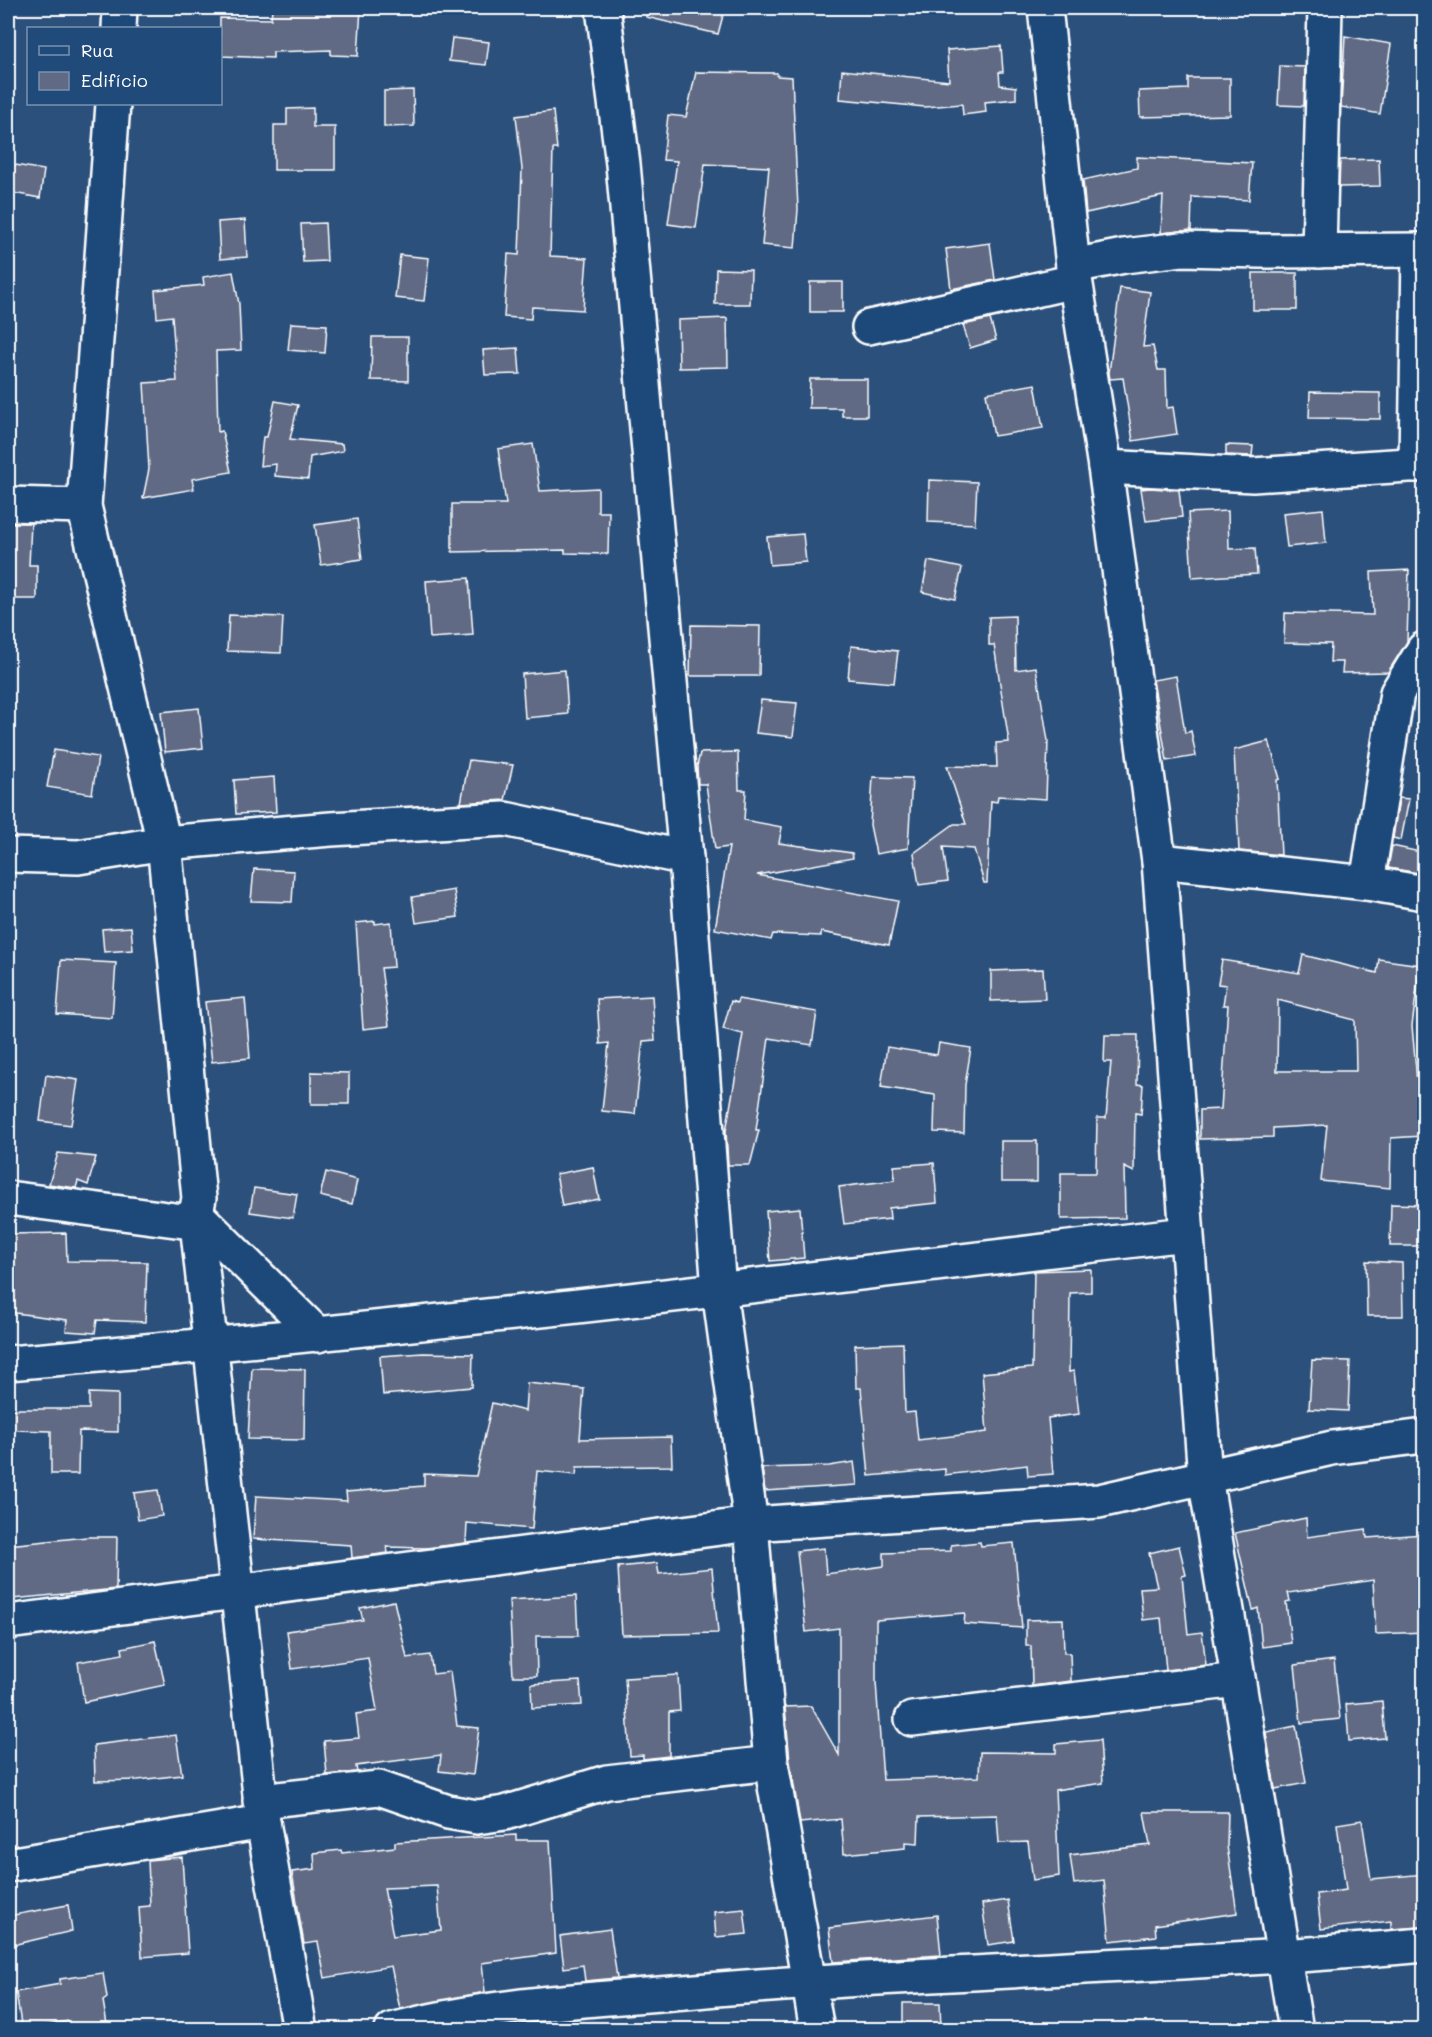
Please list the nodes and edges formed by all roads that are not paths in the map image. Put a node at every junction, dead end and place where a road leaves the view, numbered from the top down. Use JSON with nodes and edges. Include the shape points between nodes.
{"nodes":[{"id":1,"x":120,"y":8,"type":"edge"},
{"id":2,"x":603,"y":8,"type":"edge"},
{"id":3,"x":1045,"y":8,"type":"edge"},
{"id":4,"x":1326,"y":8,"type":"edge"},
{"id":5,"x":119,"y":27,"type":"edge"},
{"id":6,"x":113,"y":105,"type":"edge"},
{"id":7,"x":1422,"y":250,"type":"edge"},
{"id":8,"x":1319,"y":251,"type":"junction"},
{"id":9,"x":1074,"y":273,"type":"junction"},
{"id":10,"x":869,"y":327,"type":"dead end"},
{"id":11,"x":1420,"y":465,"type":"edge"},
{"id":12,"x":1105,"y":467,"type":"junction"},
{"id":13,"x":8,"y":504,"type":"edge"},
{"id":14,"x":84,"y":506,"type":"junction"},
{"id":15,"x":1425,"y":649,"type":"edge"},
{"id":16,"x":164,"y":843,"type":"junction"},
{"id":17,"x":8,"y":855,"type":"edge"},
{"id":18,"x":686,"y":858,"type":"junction"},
{"id":19,"x":1159,"y":861,"type":"junction"},
{"id":20,"x":1367,"y":883,"type":"junction"},
{"id":21,"x":1425,"y":892,"type":"edge"},
{"id":22,"x":8,"y":1198,"type":"edge"},
{"id":23,"x":196,"y":1214,"type":"junction"},
{"id":24,"x":1186,"y":1234,"type":"junction"},
{"id":25,"x":719,"y":1290,"type":"junction"},
{"id":26,"x":318,"y":1335,"type":"junction"},
{"id":27,"x":212,"y":1346,"type":"junction"},
{"id":28,"x":8,"y":1363,"type":"edge"},
{"id":29,"x":1425,"y":1436,"type":"edge"},
{"id":30,"x":1205,"y":1477,"type":"junction"},
{"id":31,"x":751,"y":1524,"type":"junction"},
{"id":32,"x":238,"y":1593,"type":"junction"},
{"id":33,"x":8,"y":1622,"type":"edge"},
{"id":34,"x":1238,"y":1680,"type":"junction"},
{"id":35,"x":912,"y":1719,"type":"dead end"},
{"id":36,"x":771,"y":1763,"type":"junction"},
{"id":37,"x":261,"y":1811,"type":"junction"},
{"id":38,"x":8,"y":1865,"type":"edge"},
{"id":39,"x":1425,"y":1945,"type":"edge"},
{"id":40,"x":1283,"y":1958,"type":"junction"},
{"id":41,"x":810,"y":1981,"type":"junction"},
{"id":42,"x":300,"y":2030,"type":"edge"},
{"id":43,"x":392,"y":2030,"type":"edge"},
{"id":44,"x":817,"y":2030,"type":"edge"},
{"id":45,"x":1296,"y":2030,"type":"edge"}],
"edges":[{"from":1,"to":5,"type":"street"},
{"from":2,"to":18,"type":"street","via":[[623,164]]},
{"from":3,"to":9,"type":"street"},
{"from":4,"to":8,"type":"street"},
{"from":6,"to":14,"type":"street"},
{"from":7,"to":8,"type":"street"},
{"from":7,"to":11,"type":"street"},
{"from":8,"to":9,"type":"street","via":[[1182,249],[1124,256]]},
{"from":9,"to":10,"type":"street"},
{"from":9,"to":12,"type":"street"},
{"from":11,"to":12,"type":"street","via":[[1253,475]]},
{"from":12,"to":19,"type":"street"},
{"from":13,"to":14,"type":"street"},
{"from":14,"to":16,"type":"street"},
{"from":15,"to":20,"type":"street","via":[[1397,693]]},
{"from":16,"to":17,"type":"street","via":[[78,857]]},
{"from":16,"to":18,"type":"street","via":[[505,819]]},
{"from":16,"to":23,"type":"street","via":[[199,1198]]},
{"from":18,"to":25,"type":"street"},
{"from":19,"to":20,"type":"street"},
{"from":19,"to":24,"type":"street"},
{"from":20,"to":21,"type":"street"},
{"from":22,"to":23,"type":"street","via":[[183,1221]]},
{"from":23,"to":26,"type":"street"},
{"from":23,"to":27,"type":"street"},
{"from":24,"to":25,"type":"street"},
{"from":24,"to":30,"type":"street"},
{"from":25,"to":26,"type":"street"},
{"from":25,"to":31,"type":"street"},
{"from":26,"to":27,"type":"street"},
{"from":27,"to":28,"type":"street"},
{"from":27,"to":32,"type":"street"},
{"from":29,"to":30,"type":"street","via":[[1332,1448]]},
{"from":30,"to":31,"type":"street","via":[[1099,1501]]},
{"from":30,"to":34,"type":"street"},
{"from":31,"to":32,"type":"street"},
{"from":31,"to":36,"type":"street"},
{"from":32,"to":33,"type":"street"},
{"from":32,"to":37,"type":"street"},
{"from":34,"to":35,"type":"street"},
{"from":34,"to":40,"type":"street"},
{"from":36,"to":37,"type":"street","via":[[607,1782],[516,1810],[477,1817],[448,1812],[379,1788]]},
{"from":36,"to":41,"type":"street"},
{"from":37,"to":38,"type":"street"},
{"from":37,"to":42,"type":"street"},
{"from":39,"to":40,"type":"street"},
{"from":40,"to":41,"type":"street"},
{"from":40,"to":45,"type":"street"},
{"from":41,"to":43,"type":"street","via":[[545,2004],[421,2022]]},
{"from":41,"to":44,"type":"street"}]}
